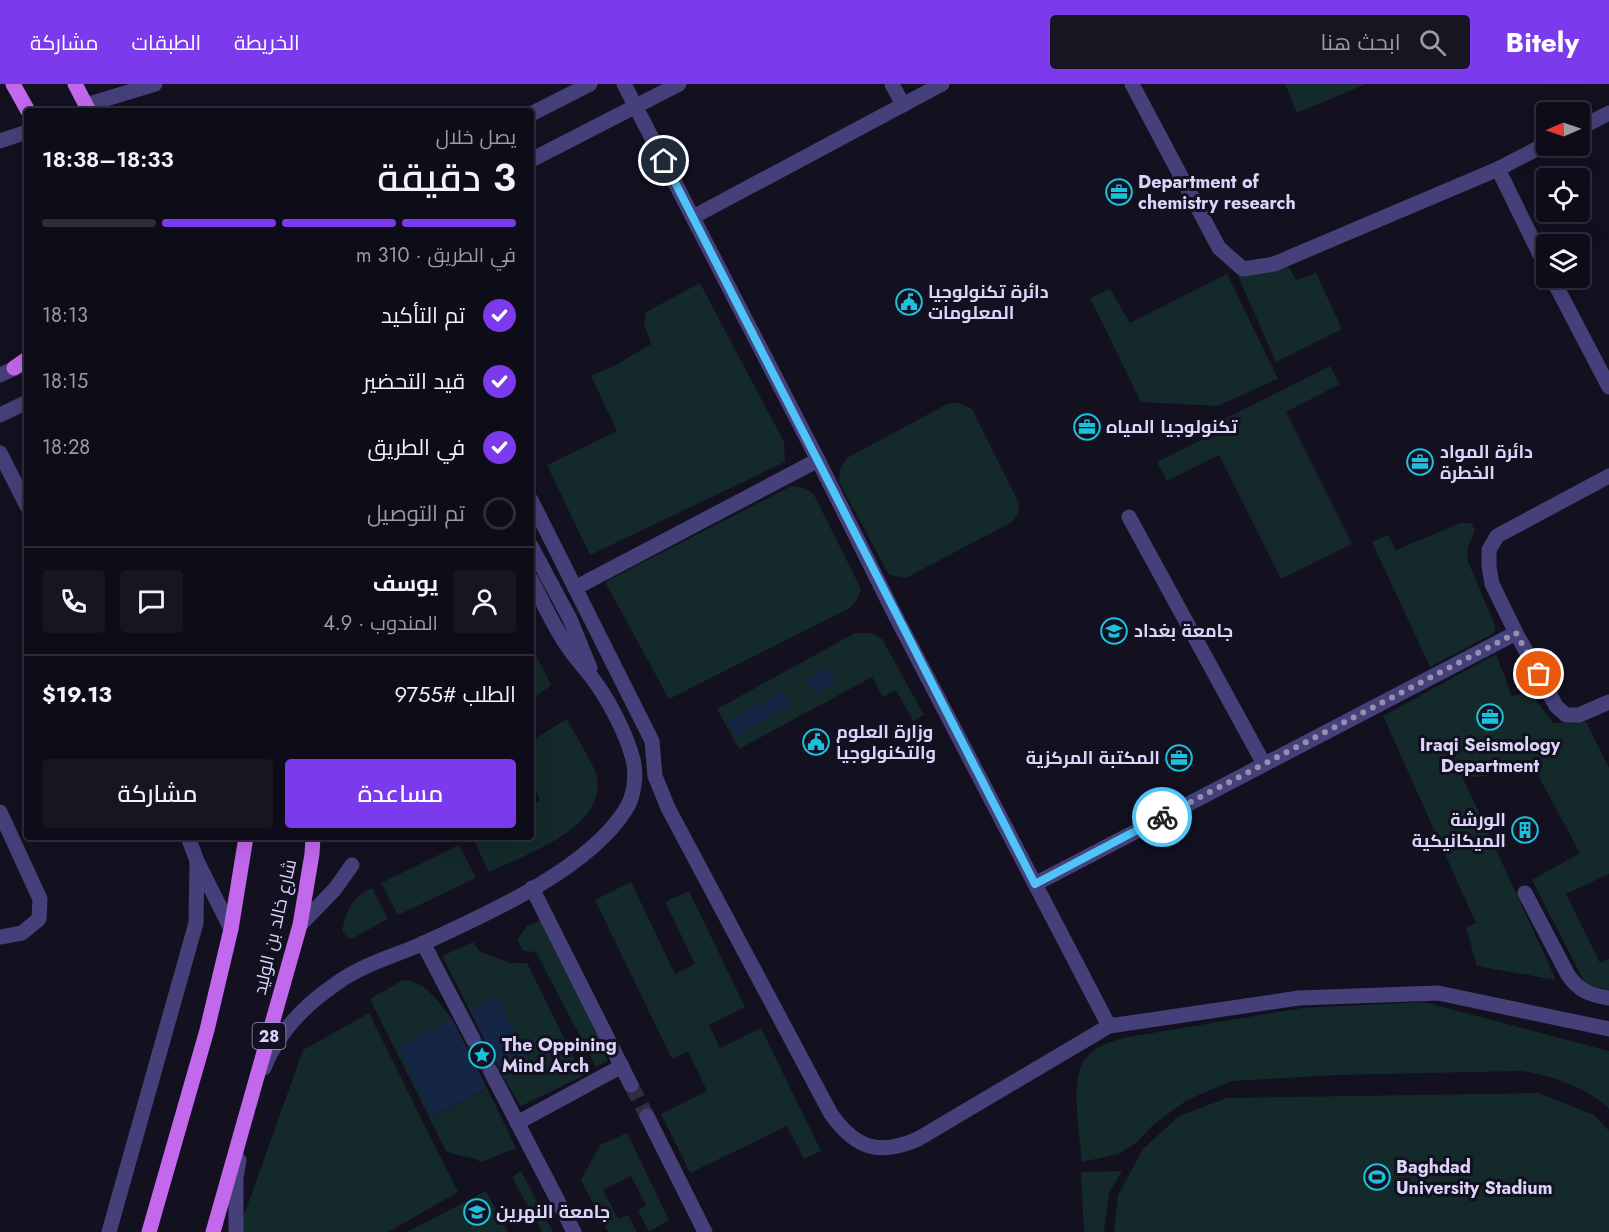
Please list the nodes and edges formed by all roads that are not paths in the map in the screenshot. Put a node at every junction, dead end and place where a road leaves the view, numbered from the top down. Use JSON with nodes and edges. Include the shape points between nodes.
{"nodes":[{"id":1,"x":13,"y":84,"type":"edge"},
{"id":2,"x":75,"y":84,"type":"edge"},
{"id":3,"x":156,"y":84,"type":"edge"},
{"id":4,"x":590,"y":84,"type":"edge"},
{"id":5,"x":624,"y":84,"type":"edge"},
{"id":6,"x":679,"y":84,"type":"edge"},
{"id":7,"x":892,"y":84,"type":"edge"},
{"id":8,"x":942,"y":84,"type":"edge"},
{"id":9,"x":1132,"y":84,"type":"edge"},
{"id":10,"x":903,"y":105,"type":"junction"},
{"id":11,"x":636,"y":106,"type":"junction"},
{"id":12,"x":26,"y":108,"type":"edge"},
{"id":13,"x":87,"y":108,"type":"edge"},
{"id":14,"x":534,"y":112,"type":"edge"},
{"id":15,"x":1609,"y":113,"type":"edge"},
{"id":16,"x":1590,"y":123,"type":"edge"},
{"id":17,"x":24,"y":133,"type":"edge"},
{"id":18,"x":0,"y":141,"type":"edge"},
{"id":19,"x":1536,"y":149,"type":"edge"},
{"id":20,"x":534,"y":158,"type":"edge"},
{"id":21,"x":1498,"y":169,"type":"junction"},
{"id":22,"x":693,"y":217,"type":"junction"},
{"id":23,"x":1536,"y":247,"type":"edge"},
{"id":24,"x":1557,"y":288,"type":"edge"},
{"id":25,"x":1609,"y":387,"type":"edge"},
{"id":26,"x":24,"y":403,"type":"edge"},
{"id":27,"x":0,"y":415,"type":"edge"},
{"id":28,"x":0,"y":453,"type":"edge"},
{"id":29,"x":818,"y":460,"type":"junction"},
{"id":30,"x":1609,"y":476,"type":"edge"},
{"id":31,"x":24,"y":500,"type":"edge"},
{"id":32,"x":534,"y":506,"type":"edge"},
{"id":33,"x":1129,"y":517,"type":"dead end"},
{"id":34,"x":534,"y":552,"type":"edge"},
{"id":35,"x":534,"y":585,"type":"edge"},
{"id":36,"x":575,"y":588,"type":"junction"},
{"id":37,"x":1516,"y":633,"type":"junction"},
{"id":38,"x":604,"y":645,"type":"junction"},
{"id":39,"x":593,"y":680,"type":"junction"},
{"id":40,"x":603,"y":694,"type":"junction"},
{"id":41,"x":1609,"y":702,"type":"edge"},
{"id":42,"x":652,"y":758,"type":"junction"},
{"id":43,"x":1264,"y":764,"type":"junction"},
{"id":44,"x":634,"y":784,"type":"junction"},
{"id":45,"x":0,"y":813,"type":"edge"},
{"id":46,"x":189,"y":840,"type":"edge"},
{"id":47,"x":246,"y":840,"type":"edge"},
{"id":48,"x":313,"y":840,"type":"edge"},
{"id":49,"x":197,"y":861,"type":"junction"},
{"id":50,"x":352,"y":865,"type":"dead end"},
{"id":51,"x":1035,"y":884,"type":"junction"},
{"id":52,"x":532,"y":888,"type":"junction"},
{"id":53,"x":1525,"y":893,"type":"dead end"},
{"id":54,"x":300,"y":925,"type":"junction"},
{"id":55,"x":231,"y":929,"type":"junction"},
{"id":56,"x":0,"y":938,"type":"edge"},
{"id":57,"x":423,"y":943,"type":"junction"},
{"id":58,"x":1609,"y":998,"type":"edge"},
{"id":59,"x":1109,"y":1026,"type":"junction"},
{"id":60,"x":1609,"y":1029,"type":"edge"},
{"id":61,"x":473,"y":1039,"type":"tunnel mouth"},
{"id":62,"x":621,"y":1066,"type":"junction"},
{"id":63,"x":491,"y":1072,"type":"tunnel mouth"},
{"id":64,"x":631,"y":1085,"type":"tunnel mouth"},
{"id":65,"x":251,"y":1098,"type":"junction"},
{"id":66,"x":647,"y":1116,"type":"tunnel mouth"},
{"id":67,"x":245,"y":1121,"type":"junction"},
{"id":68,"x":517,"y":1123,"type":"junction"},
{"id":69,"x":109,"y":1232,"type":"edge"},
{"id":70,"x":148,"y":1232,"type":"edge"},
{"id":71,"x":213,"y":1232,"type":"edge"},
{"id":72,"x":236,"y":1232,"type":"edge"},
{"id":73,"x":574,"y":1232,"type":"edge"},
{"id":74,"x":705,"y":1232,"type":"edge"}],
"edges":[{"from":1,"to":12,"type":"main road"},
{"from":2,"to":13,"type":"main road"},
{"from":3,"to":13,"type":"street"},
{"from":4,"to":14,"type":"street"},
{"from":5,"to":11,"type":"street"},
{"from":6,"to":11,"type":"street"},
{"from":7,"to":10,"type":"street"},
{"from":8,"to":10,"type":"street"},
{"from":9,"to":21,"type":"street","via":[[1219,248],[1243,269],[1274,264]]},
{"from":10,"to":22,"type":"street"},
{"from":11,"to":20,"type":"street"},
{"from":11,"to":22,"type":"street"},
{"from":15,"to":16,"type":"street"},
{"from":17,"to":18,"type":"street"},
{"from":19,"to":21,"type":"street"},
{"from":21,"to":23,"type":"street"},
{"from":22,"to":29,"type":"street"},
{"from":24,"to":25,"type":"street"},
{"from":26,"to":27,"type":"street"},
{"from":28,"to":31,"type":"street"},
{"from":29,"to":36,"type":"street"},
{"from":29,"to":51,"type":"street"},
{"from":30,"to":37,"type":"street","via":[[1497,536],[1489,550],[1492,584]]},
{"from":32,"to":36,"type":"street"},
{"from":33,"to":43,"type":"street"},
{"from":34,"to":39,"type":"street","via":[[570,620]]},
{"from":35,"to":39,"type":"street","via":[[567,646]]},
{"from":36,"to":38,"type":"street"},
{"from":37,"to":41,"type":"street","via":[[1556,706],[1566,715],[1579,715]]},
{"from":37,"to":43,"type":"street"},
{"from":38,"to":40,"type":"street","via":[[609,675]]},
{"from":38,"to":42,"type":"street","via":[[652,741]]},
{"from":39,"to":40,"type":"street"},
{"from":40,"to":44,"type":"street","via":[[633,757]]},
{"from":42,"to":44,"type":"street","via":[[648,774]]},
{"from":42,"to":59,"type":"street","via":[[668,808],[825,1104],[843,1131],[860,1143],[889,1148],[918,1139]]},
{"from":43,"to":51,"type":"street"},
{"from":44,"to":52,"type":"street","via":[[628,807],[595,844],[576,861]]},
{"from":45,"to":56,"type":"street","via":[[40,899],[39,919],[22,933]]},
{"from":46,"to":49,"type":"street"},
{"from":47,"to":55,"type":"main road"},
{"from":48,"to":54,"type":"main road","name":"شارع خالد بن الوليد","number":"28"},
{"from":49,"to":55,"type":"street"},
{"from":49,"to":69,"type":"street","via":[[196,923]]},
{"from":50,"to":54,"type":"street"},
{"from":51,"to":59,"type":"street"},
{"from":52,"to":57,"type":"street"},
{"from":52,"to":62,"type":"street"},
{"from":53,"to":58,"type":"street","via":[[1574,985],[1588,994]]},
{"from":54,"to":65,"type":"main road","name":"شارع خالد بن الوليد","number":"28"},
{"from":55,"to":70,"type":"main road","via":[[207,1030]]},
{"from":57,"to":61,"type":"street"},
{"from":57,"to":65,"type":"street","via":[[338,981],[315,1000],[282,1033]]},
{"from":59,"to":60,"type":"street","via":[[1299,998],[1438,993]]},
{"from":62,"to":64,"type":"street"},
{"from":62,"to":68,"type":"street"},
{"from":63,"to":68,"type":"street"},
{"from":65,"to":67,"type":"main road","name":"شارع خالد بن الوليد","number":"28"},
{"from":66,"to":74,"type":"street"},
{"from":67,"to":71,"type":"main road","name":"شارع خالد بن الوليد","number":"28"},
{"from":67,"to":72,"type":"street","via":[[236,1178]]},
{"from":68,"to":73,"type":"street"}]}
